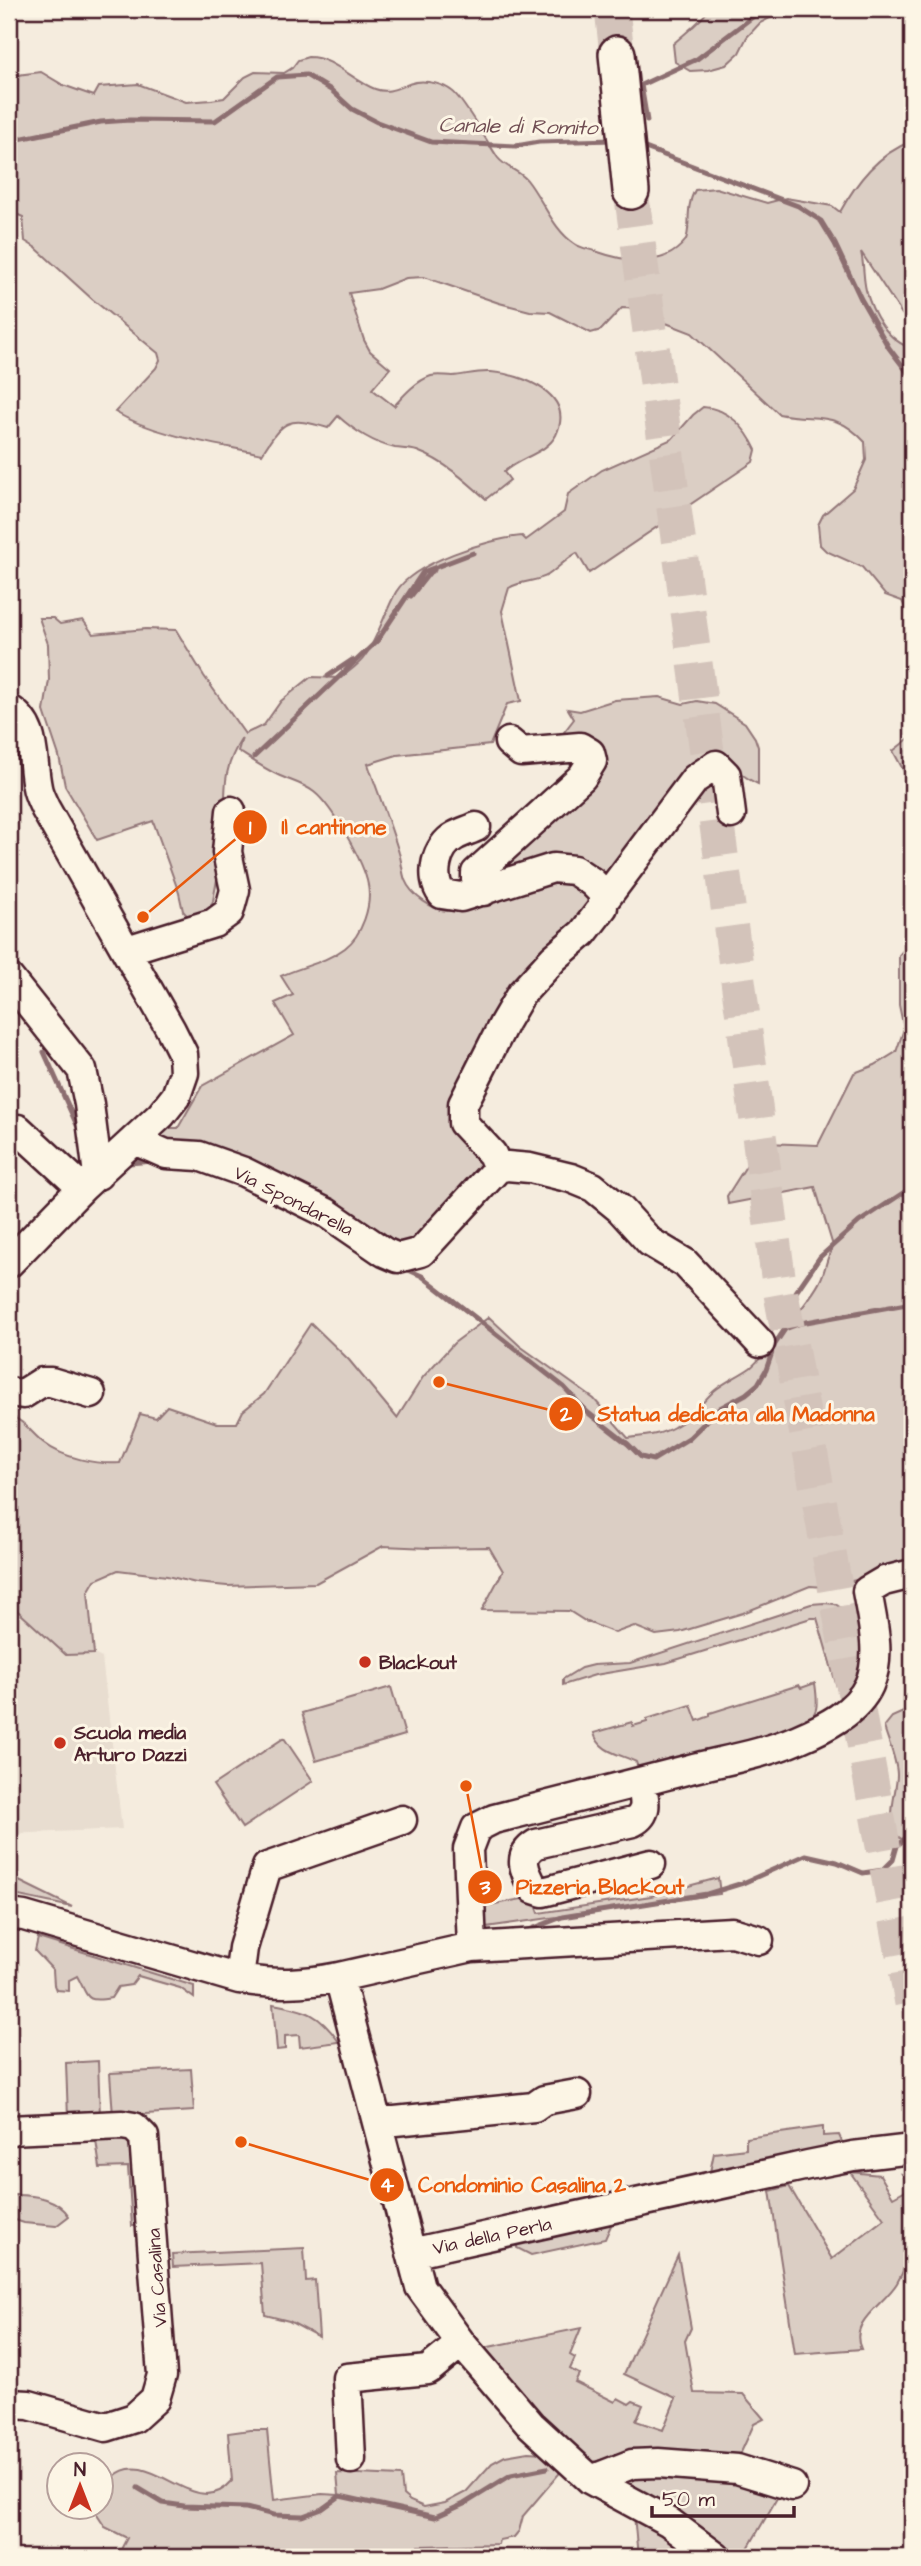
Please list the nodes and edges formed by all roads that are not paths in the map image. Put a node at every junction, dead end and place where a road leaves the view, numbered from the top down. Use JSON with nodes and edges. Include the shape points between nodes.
{"nodes":[{"id":1,"x":617,"y":54,"type":"tunnel mouth"},
{"id":2,"x":631,"y":191,"type":"tunnel mouth"},
{"id":3,"x":9,"y":709,"type":"edge"},
{"id":4,"x":509,"y":742,"type":"dead end"},
{"id":5,"x":231,"y":811,"type":"dead end"},
{"id":6,"x":731,"y":814,"type":"dead end"},
{"id":7,"x":476,"y":827,"type":"dead end"},
{"id":8,"x":484,"y":891,"type":"junction"},
{"id":9,"x":605,"y":899,"type":"junction"},
{"id":10,"x":127,"y":950,"type":"junction"},
{"id":11,"x":9,"y":978,"type":"edge"},
{"id":12,"x":18,"y":1129,"type":"dead end"},
{"id":13,"x":134,"y":1140,"type":"junction"},
{"id":14,"x":498,"y":1167,"type":"junction"},
{"id":15,"x":90,"y":1182,"type":"junction"},
{"id":16,"x":9,"y":1263,"type":"edge"},
{"id":17,"x":760,"y":1343,"type":"dead end"},
{"id":18,"x":9,"y":1392,"type":"edge"},
{"id":19,"x":91,"y":1394,"type":"dead end"},
{"id":20,"x":912,"y":1574,"type":"edge"},
{"id":21,"x":641,"y":1782,"type":"junction"},
{"id":22,"x":402,"y":1820,"type":"dead end"},
{"id":23,"x":651,"y":1864,"type":"dead end"},
{"id":24,"x":9,"y":1914,"type":"edge"},
{"id":25,"x":759,"y":1940,"type":"dead end"},
{"id":26,"x":472,"y":1947,"type":"junction"},
{"id":27,"x":340,"y":1977,"type":"junction"},
{"id":28,"x":239,"y":1979,"type":"junction"},
{"id":29,"x":577,"y":2094,"type":"dead end"},
{"id":30,"x":377,"y":2120,"type":"junction"},
{"id":31,"x":9,"y":2130,"type":"edge"},
{"id":32,"x":910,"y":2151,"type":"edge"},
{"id":33,"x":411,"y":2253,"type":"junction"},
{"id":34,"x":461,"y":2343,"type":"junction"},
{"id":35,"x":9,"y":2404,"type":"edge"},
{"id":36,"x":351,"y":2459,"type":"dead end"},
{"id":37,"x":591,"y":2480,"type":"junction"},
{"id":38,"x":792,"y":2486,"type":"dead end"},
{"id":39,"x":716,"y":2557,"type":"edge"}],
"edges":[{"from":1,"to":2,"type":"main road"},
{"from":3,"to":10,"type":"street","via":[[29,732],[37,790],[45,808]]},
{"from":4,"to":8,"type":"street","via":[[522,752],[580,747],[590,752],[592,761],[582,777],[476,873]]},
{"from":5,"to":10,"type":"street","via":[[228,852],[235,890],[229,912],[214,923]]},
{"from":6,"to":9,"type":"street","via":[[726,775],[716,765],[695,779]]},
{"from":7,"to":8,"type":"street","via":[[446,843],[434,877],[438,889],[449,897]]},
{"from":8,"to":9,"type":"street","via":[[567,867],[592,882]]},
{"from":9,"to":14,"type":"street","via":[[583,933],[522,994],[463,1104],[463,1123]]},
{"from":10,"to":13,"type":"street","via":[[183,1054],[184,1073],[176,1096],[162,1115]]},
{"from":11,"to":15,"type":"street","via":[[82,1070],[89,1104]]},
{"from":12,"to":15,"type":"street"},
{"from":13,"to":14,"type":"street","name":"Via Spondarella","via":[[166,1154],[200,1156],[244,1172],[327,1213],[398,1258],[421,1252]]},
{"from":13,"to":15,"type":"street"},
{"from":14,"to":17,"type":"street","via":[[530,1168],[593,1187],[650,1242],[685,1263]]},
{"from":15,"to":16,"type":"street"},
{"from":18,"to":19,"type":"street","via":[[23,1394],[42,1382],[51,1382]]},
{"from":20,"to":21,"type":"street","via":[[867,1591],[875,1642],[873,1670],[868,1687],[851,1708],[797,1740]]},
{"from":21,"to":23,"type":"street","via":[[645,1812],[640,1818],[536,1844],[523,1858],[534,1889],[543,1892]]},
{"from":21,"to":26,"type":"street","via":[[494,1819],[476,1828],[468,1849]]},
{"from":22,"to":28,"type":"street","via":[[267,1867],[243,1948]]},
{"from":24,"to":28,"type":"street"},
{"from":25,"to":26,"type":"street","via":[[732,1932]]},
{"from":26,"to":27,"type":"street"},
{"from":27,"to":28,"type":"street","via":[[303,1984]]},
{"from":27,"to":30,"type":"street","name":"Via della Perla"},
{"from":29,"to":30,"type":"street","via":[[544,2099],[534,2107]]},
{"from":30,"to":33,"type":"street","name":"Via della Perla"},
{"from":31,"to":35,"type":"street","name":"Via Casalina","via":[[122,2125],[134,2127],[144,2137],[162,2375],[155,2399],[134,2418],[106,2427],[29,2405]]},
{"from":32,"to":33,"type":"street","name":"Via della Perla","via":[[808,2165]]},
{"from":33,"to":34,"type":"street","via":[[420,2287]]},
{"from":34,"to":36,"type":"street","via":[[428,2370],[347,2378]]},
{"from":34,"to":37,"type":"street","via":[[531,2425]]},
{"from":37,"to":38,"type":"street","via":[[632,2464],[658,2463],[737,2469]]},
{"from":37,"to":39,"type":"street","via":[[669,2522]]}]}
